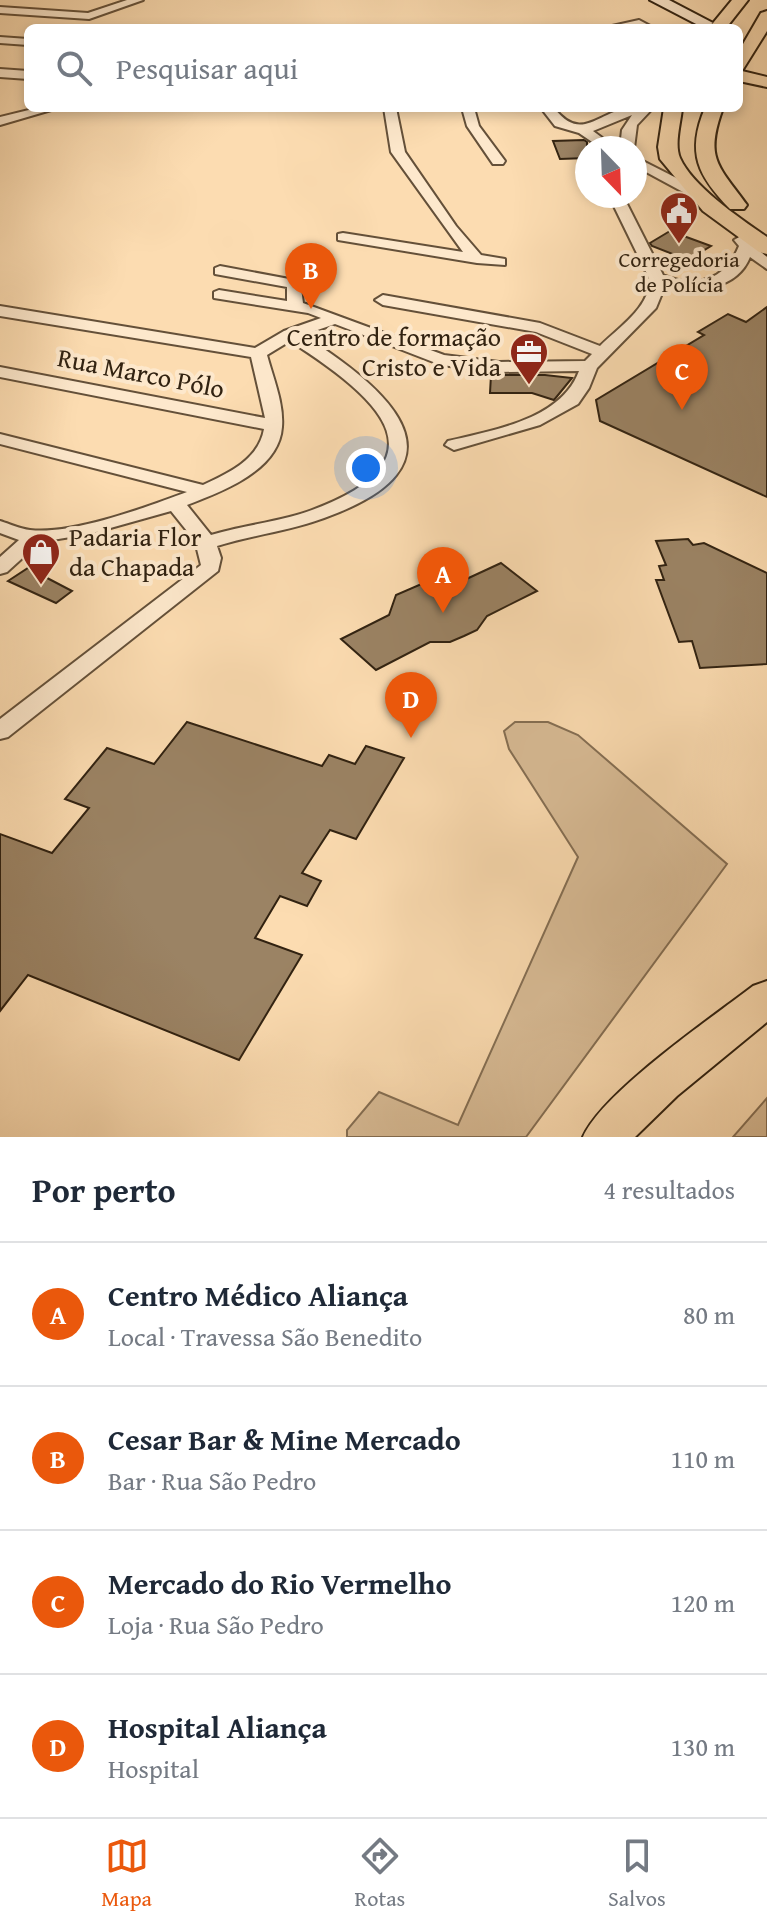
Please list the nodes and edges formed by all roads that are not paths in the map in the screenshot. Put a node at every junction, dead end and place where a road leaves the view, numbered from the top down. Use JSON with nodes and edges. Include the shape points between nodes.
{"nodes":[{"id":1,"x":56,"y":0,"type":"edge"},
{"id":2,"x":138,"y":0,"type":"edge"},
{"id":3,"x":657,"y":0,"type":"edge"},
{"id":4,"x":678,"y":0,"type":"edge"},
{"id":5,"x":721,"y":0,"type":"edge"},
{"id":6,"x":740,"y":0,"type":"edge"},
{"id":7,"x":756,"y":0,"type":"edge"},
{"id":8,"x":694,"y":1,"type":"edge"},
{"id":9,"x":0,"y":10,"type":"edge"},
{"id":10,"x":89,"y":16,"type":"junction"},
{"id":11,"x":767,"y":16,"type":"edge"},
{"id":12,"x":96,"y":24,"type":"edge"},
{"id":13,"x":706,"y":24,"type":"edge"},
{"id":14,"x":711,"y":24,"type":"edge"},
{"id":15,"x":712,"y":24,"type":"edge"},
{"id":16,"x":0,"y":40,"type":"edge"},
{"id":17,"x":24,"y":42,"type":"edge"},
{"id":18,"x":743,"y":60,"type":"edge"},
{"id":19,"x":0,"y":73,"type":"edge"},
{"id":20,"x":24,"y":75,"type":"edge"},
{"id":21,"x":743,"y":77,"type":"edge"},
{"id":22,"x":767,"y":82,"type":"edge"},
{"id":23,"x":0,"y":110,"type":"edge"},
{"id":24,"x":31,"y":112,"type":"edge"},
{"id":25,"x":390,"y":112,"type":"edge"},
{"id":26,"x":469,"y":112,"type":"edge"},
{"id":27,"x":550,"y":112,"type":"edge"},
{"id":28,"x":628,"y":112,"type":"edge"},
{"id":29,"x":643,"y":112,"type":"edge"},
{"id":30,"x":672,"y":112,"type":"edge"},
{"id":31,"x":692,"y":112,"type":"edge"},
{"id":32,"x":712,"y":112,"type":"edge"},
{"id":33,"x":26,"y":113,"type":"junction"},
{"id":34,"x":0,"y":121,"type":"edge"},
{"id":35,"x":584,"y":130,"type":"junction"},
{"id":36,"x":592,"y":136,"type":"edge"},
{"id":37,"x":629,"y":136,"type":"edge"},
{"id":38,"x":498,"y":161,"type":"dead end"},
{"id":39,"x":647,"y":168,"type":"edge"},
{"id":40,"x":662,"y":175,"type":"junction"},
{"id":41,"x":647,"y":176,"type":"edge"},
{"id":42,"x":689,"y":178,"type":"junction"},
{"id":43,"x":701,"y":196,"type":"junction"},
{"id":44,"x":622,"y":208,"type":"edge"},
{"id":45,"x":727,"y":220,"type":"junction"},
{"id":46,"x":767,"y":229,"type":"edge"},
{"id":47,"x":343,"y":237,"type":"dead end"},
{"id":48,"x":767,"y":247,"type":"edge"},
{"id":49,"x":745,"y":248,"type":"junction"},
{"id":50,"x":477,"y":259,"type":"junction"},
{"id":51,"x":500,"y":262,"type":"dead end"},
{"id":52,"x":767,"y":265,"type":"edge"},
{"id":53,"x":220,"y":271,"type":"dead end"},
{"id":54,"x":657,"y":278,"type":"junction"},
{"id":55,"x":219,"y":295,"type":"dead end"},
{"id":56,"x":383,"y":300,"type":"dead end"},
{"id":57,"x":295,"y":306,"type":"junction"},
{"id":58,"x":0,"y":311,"type":"edge"},
{"id":59,"x":335,"y":319,"type":"junction"},
{"id":60,"x":290,"y":334,"type":"junction"},
{"id":61,"x":602,"y":352,"type":"junction"},
{"id":62,"x":258,"y":353,"type":"junction"},
{"id":63,"x":589,"y":366,"type":"junction"},
{"id":64,"x":0,"y":372,"type":"edge"},
{"id":65,"x":273,"y":425,"type":"junction"},
{"id":66,"x":0,"y":439,"type":"edge"},
{"id":67,"x":454,"y":445,"type":"dead end"},
{"id":68,"x":206,"y":491,"type":"junction"},
{"id":69,"x":176,"y":504,"type":"junction"},
{"id":70,"x":0,"y":527,"type":"edge"},
{"id":71,"x":33,"y":537,"type":"junction"},
{"id":72,"x":206,"y":543,"type":"junction"},
{"id":73,"x":0,"y":568,"type":"edge"},
{"id":74,"x":0,"y":731,"type":"edge"},
{"id":75,"x":767,"y":998,"type":"edge"},
{"id":76,"x":605,"y":1137,"type":"edge"}],
"edges":[{"from":1,"to":10,"type":"street"},
{"from":2,"to":10,"type":"street"},
{"from":3,"to":13,"type":"street"},
{"from":4,"to":8,"type":"street"},
{"from":5,"to":14,"type":"main road"},
{"from":6,"to":15,"type":"main road"},
{"from":7,"to":11,"type":"main road","via":[[758,10]]},
{"from":9,"to":10,"type":"street"},
{"from":10,"to":12,"type":"street"},
{"from":11,"to":18,"type":"main road"},
{"from":16,"to":17,"type":"street"},
{"from":19,"to":20,"type":"street"},
{"from":21,"to":22,"type":"main road"},
{"from":23,"to":33,"type":"street"},
{"from":24,"to":33,"type":"street"},
{"from":25,"to":50,"type":"street","via":[[398,152]]},
{"from":26,"to":38,"type":"street"},
{"from":27,"to":35,"type":"street","via":[[559,123]]},
{"from":28,"to":35,"type":"street"},
{"from":29,"to":37,"type":"street","via":[[630,125]]},
{"from":30,"to":42,"type":"main road","via":[[670,159]]},
{"from":31,"to":42,"type":"main road","via":[[687,124]]},
{"from":32,"to":46,"type":"main road","via":[[704,130],[704,157],[720,188]]},
{"from":33,"to":34,"type":"street"},
{"from":35,"to":36,"type":"street"},
{"from":39,"to":40,"type":"street"},
{"from":40,"to":41,"type":"street"},
{"from":40,"to":43,"type":"street"},
{"from":42,"to":43,"type":"main road"},
{"from":43,"to":45,"type":"main road"},
{"from":44,"to":54,"type":"street"},
{"from":45,"to":48,"type":"main road"},
{"from":45,"to":49,"type":"street"},
{"from":47,"to":50,"type":"street"},
{"from":49,"to":52,"type":"street"},
{"from":49,"to":54,"type":"street","via":[[740,264],[715,281],[691,286]]},
{"from":50,"to":51,"type":"street"},
{"from":53,"to":57,"type":"street","via":[[295,284]]},
{"from":54,"to":61,"type":"street","via":[[650,305]]},
{"from":55,"to":57,"type":"street"},
{"from":56,"to":61,"type":"street","via":[[540,328]]},
{"from":57,"to":59,"type":"street"},
{"from":58,"to":62,"type":"street"},
{"from":59,"to":60,"type":"street"},
{"from":59,"to":63,"type":"street","via":[[415,352],[468,365]]},
{"from":60,"to":62,"type":"street"},
{"from":60,"to":72,"type":"street","via":[[369,388],[381,400],[402,444],[374,486],[337,506]]},
{"from":61,"to":63,"type":"street"},
{"from":62,"to":65,"type":"street"},
{"from":63,"to":67,"type":"street","via":[[583,386],[557,410]]},
{"from":64,"to":65,"type":"street","name":"Rua Marco Pólo"},
{"from":65,"to":68,"type":"street","via":[[261,457]]},
{"from":66,"to":68,"type":"street"},
{"from":68,"to":69,"type":"street"},
{"from":69,"to":71,"type":"street"},
{"from":69,"to":72,"type":"street"},
{"from":70,"to":71,"type":"street"},
{"from":71,"to":73,"type":"street"},
{"from":72,"to":74,"type":"street","via":[[212,558],[205,574]]},
{"from":75,"to":76,"type":"main road","via":[[662,1082]]}]}
